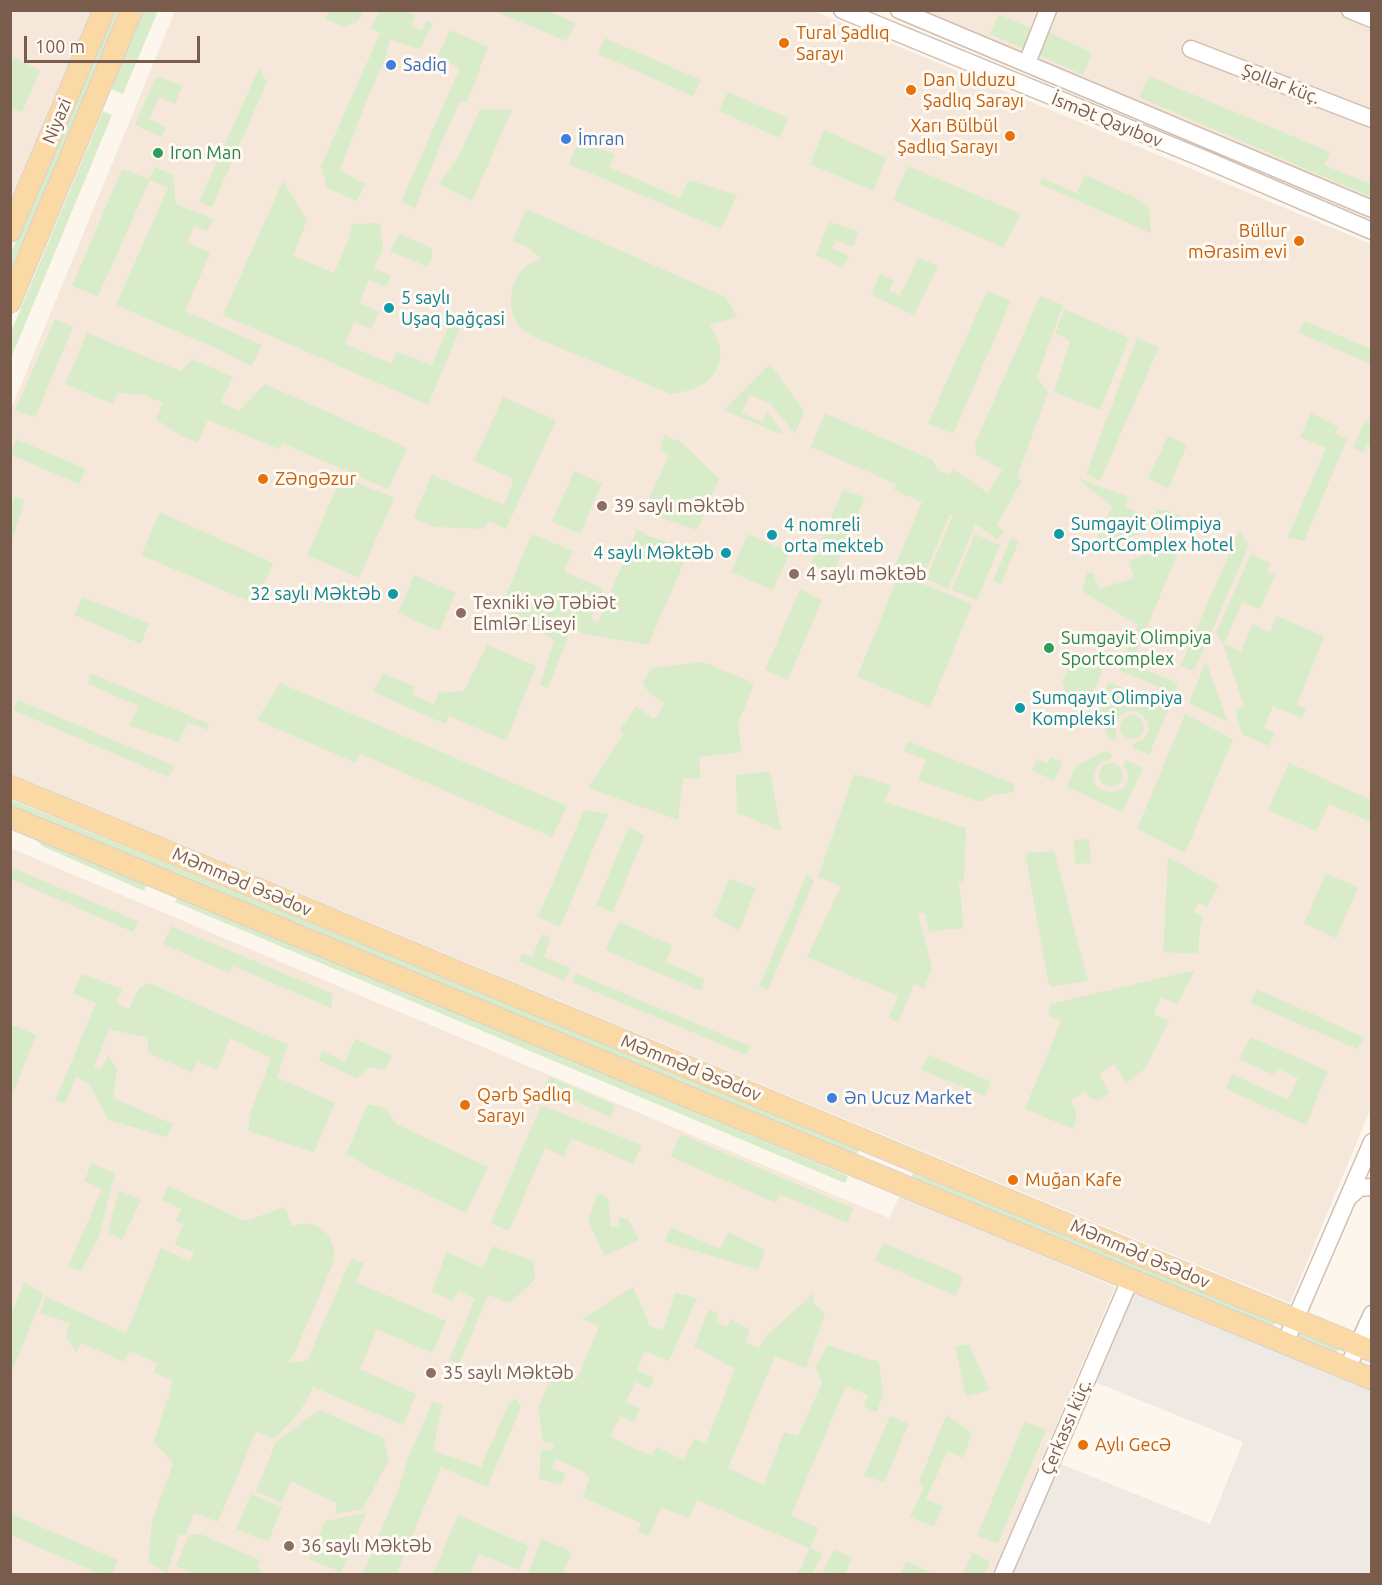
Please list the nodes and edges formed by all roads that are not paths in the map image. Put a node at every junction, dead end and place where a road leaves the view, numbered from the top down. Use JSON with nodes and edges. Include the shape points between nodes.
{"nodes":[{"id":1,"x":104,"y":10,"type":"edge"},
{"id":2,"x":132,"y":10,"type":"edge"},
{"id":3,"x":842,"y":10,"type":"edge"},
{"id":4,"x":899,"y":10,"type":"edge"},
{"id":5,"x":1048,"y":10,"type":"edge"},
{"id":6,"x":1350,"y":10,"type":"edge"},
{"id":7,"x":1371,"y":20,"type":"edge"},
{"id":8,"x":1191,"y":49,"type":"dead end"},
{"id":9,"x":1027,"y":63,"type":"junction"},
{"id":10,"x":1086,"y":88,"type":"junction"},
{"id":11,"x":1078,"y":108,"type":"junction"},
{"id":12,"x":1371,"y":119,"type":"edge"},
{"id":13,"x":1217,"y":143,"type":"junction"},
{"id":14,"x":1209,"y":161,"type":"junction"},
{"id":15,"x":1371,"y":209,"type":"edge"},
{"id":16,"x":10,"y":231,"type":"edge"},
{"id":17,"x":1371,"y":231,"type":"edge"},
{"id":18,"x":10,"y":302,"type":"edge"},
{"id":19,"x":10,"y":786,"type":"edge"},
{"id":20,"x":10,"y":817,"type":"edge"},
{"id":21,"x":1371,"y":1142,"type":"edge"},
{"id":22,"x":1371,"y":1187,"type":"edge"},
{"id":23,"x":1347,"y":1199,"type":"junction"},
{"id":24,"x":1130,"y":1280,"type":"junction"},
{"id":25,"x":1371,"y":1314,"type":"edge"},
{"id":26,"x":1296,"y":1319,"type":"junction"},
{"id":27,"x":1285,"y":1343,"type":"junction"},
{"id":28,"x":1364,"y":1348,"type":"edge"},
{"id":29,"x":1347,"y":1369,"type":"junction"},
{"id":30,"x":1371,"y":1379,"type":"edge"},
{"id":31,"x":1003,"y":1575,"type":"edge"}],
"edges":[{"from":1,"to":16,"type":"main road","name":"Niyazi"},
{"from":2,"to":18,"type":"main road"},
{"from":3,"to":11,"type":"street","name":"İsmət Qayıbov"},
{"from":4,"to":9,"type":"street","name":"İsmət Qayıbov"},
{"from":5,"to":9,"type":"street"},
{"from":6,"to":7,"type":"street"},
{"from":8,"to":12,"type":"street","name":"Şollar küç."},
{"from":9,"to":10,"type":"street","name":"İsmət Qayıbov"},
{"from":10,"to":11,"type":"street"},
{"from":10,"to":13,"type":"street","name":"İsmət Qayıbov"},
{"from":11,"to":14,"type":"street","name":"İsmət Qayıbov"},
{"from":13,"to":14,"type":"street"},
{"from":13,"to":15,"type":"street","name":"İsmət Qayıbov"},
{"from":14,"to":17,"type":"street","name":"İsmət Qayıbov"},
{"from":19,"to":26,"type":"main road","name":"Məmməd Əsədov"},
{"from":20,"to":24,"type":"main road","name":"Məmməd Əsədov"},
{"from":21,"to":23,"type":"street"},
{"from":22,"to":23,"type":"street","via":[[1359,1188]]},
{"from":23,"to":26,"type":"street"},
{"from":24,"to":27,"type":"main road","name":"Məmməd Əsədov"},
{"from":24,"to":31,"type":"street","name":"Çerkassı küç."},
{"from":25,"to":28,"type":"street"},
{"from":26,"to":27,"type":"street"},
{"from":26,"to":28,"type":"main road","name":"Məmməd Əsədov"},
{"from":27,"to":29,"type":"main road","name":"Məmməd Əsədov"},
{"from":28,"to":29,"type":"street"},
{"from":29,"to":30,"type":"main road","name":"Məmməd Əsədov"}]}
